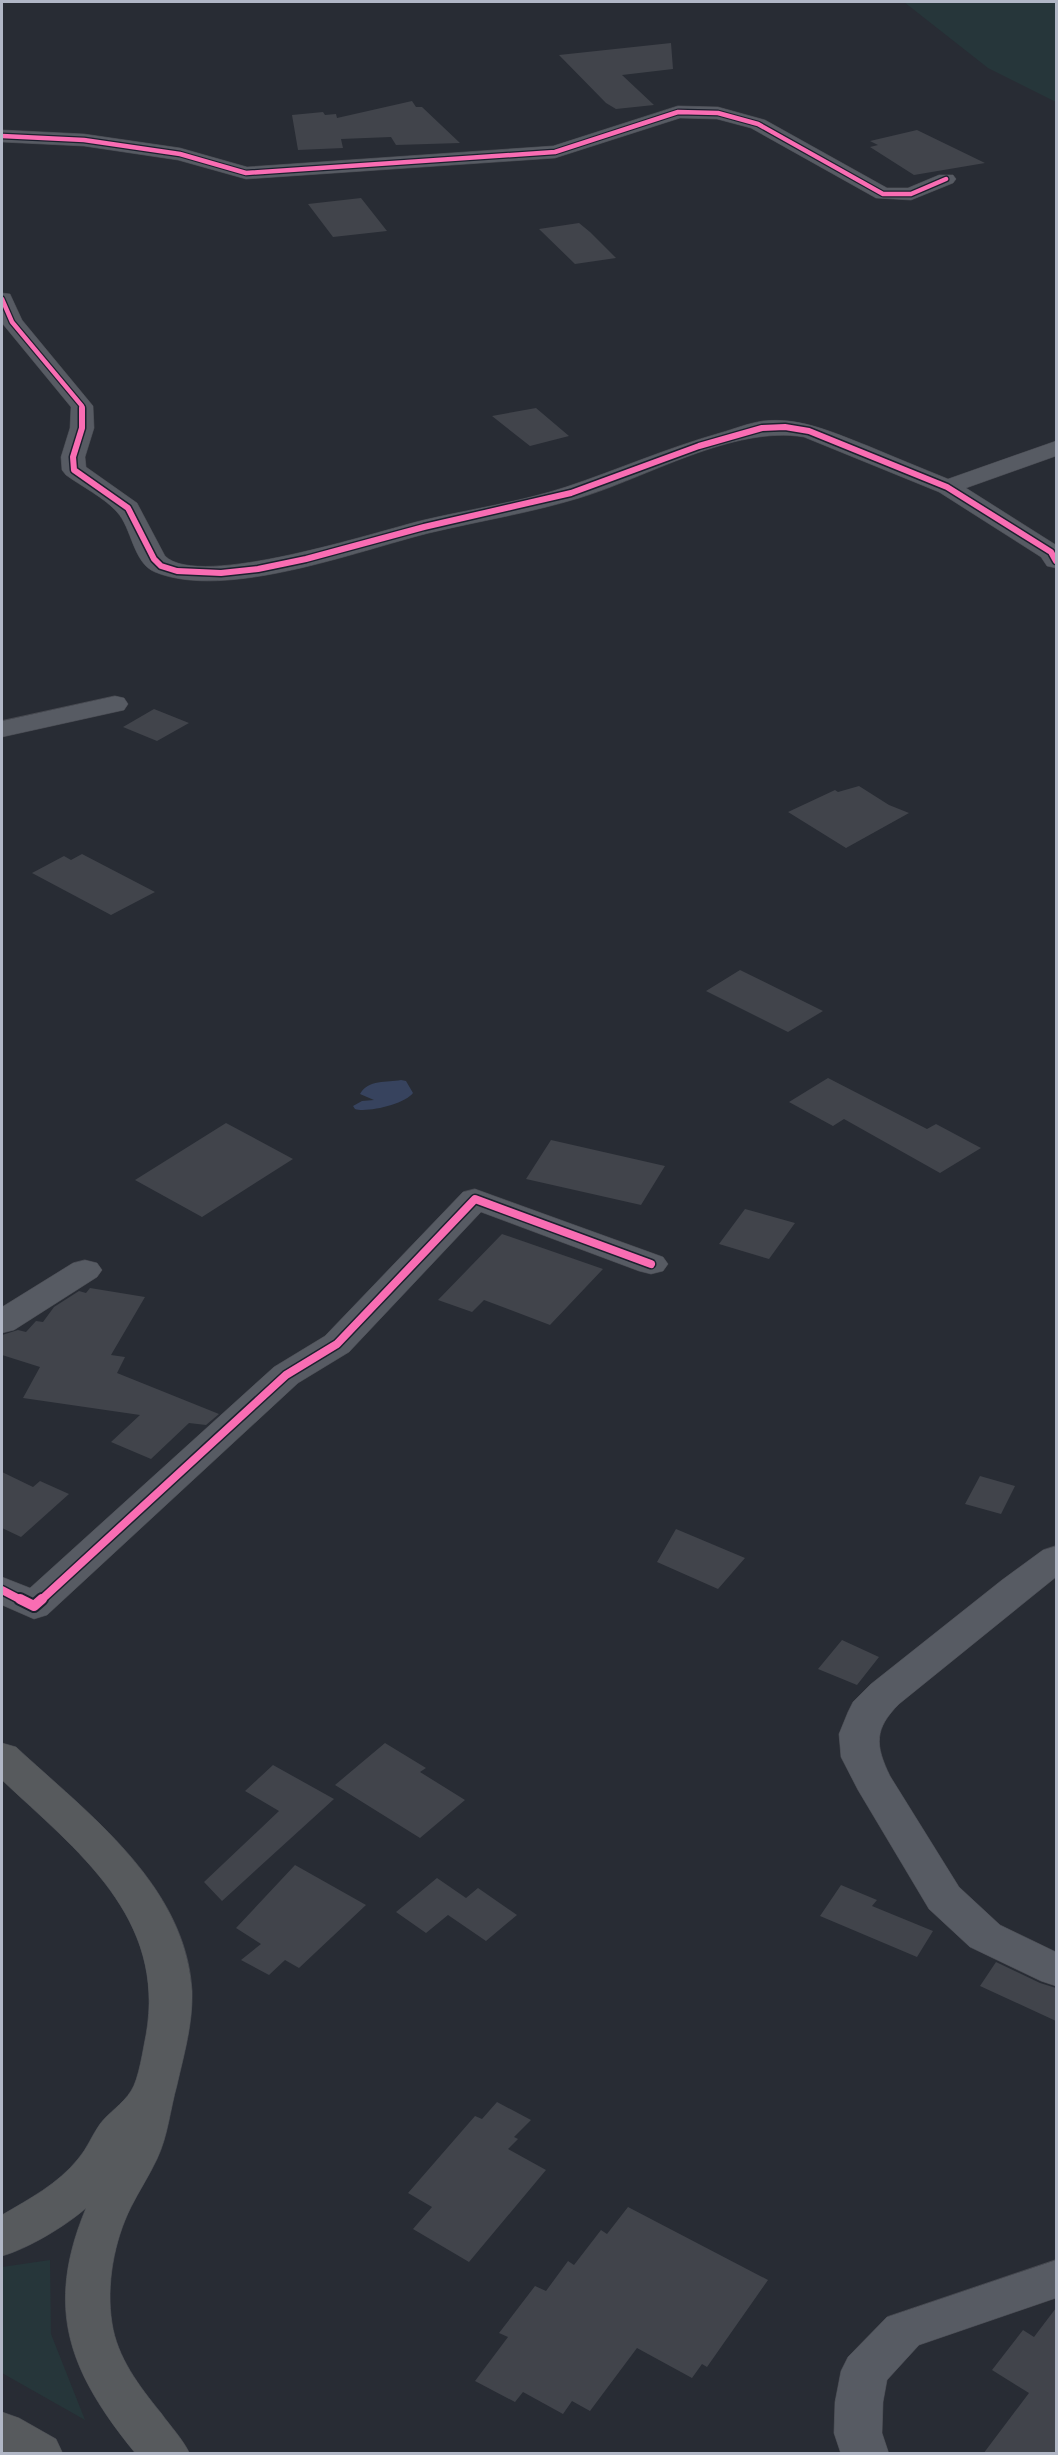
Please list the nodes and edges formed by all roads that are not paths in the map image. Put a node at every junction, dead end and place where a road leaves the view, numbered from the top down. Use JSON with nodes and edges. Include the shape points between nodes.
{"nodes":[{"id":1,"x":2,"y":136,"type":"edge"},
{"id":2,"x":946,"y":179,"type":"dead end"},
{"id":3,"x":2,"y":299,"type":"edge"},
{"id":4,"x":7,"y":323,"type":"edge"},
{"id":5,"x":1056,"y":448,"type":"edge"},
{"id":6,"x":947,"y":487,"type":"junction"},
{"id":7,"x":1056,"y":561,"type":"edge"},
{"id":8,"x":115,"y":704,"type":"dead end"},
{"id":9,"x":2,"y":729,"type":"edge"},
{"id":10,"x":651,"y":1264,"type":"dead end"},
{"id":11,"x":85,"y":1270,"type":"dead end"},
{"id":12,"x":2,"y":1322,"type":"edge"},
{"id":13,"x":1056,"y":1559,"type":"edge"},
{"id":14,"x":2,"y":1590,"type":"edge"},
{"id":15,"x":2,"y":1757,"type":"edge"},
{"id":16,"x":1056,"y":1970,"type":"edge"},
{"id":17,"x":150,"y":2100,"type":"junction"},
{"id":18,"x":2,"y":2237,"type":"edge"},
{"id":19,"x":1056,"y":2279,"type":"edge"},
{"id":20,"x":2,"y":2433,"type":"edge"},
{"id":21,"x":39,"y":2454,"type":"edge"},
{"id":22,"x":166,"y":2454,"type":"edge"},
{"id":23,"x":866,"y":2454,"type":"edge"}],
"edges":[{"from":1,"to":2,"type":"street","via":[[84,140],[180,154],[246,173],[555,152],[678,112],[718,113],[758,123],[884,194],[910,194]]},
{"from":3,"to":4,"type":"street"},
{"from":4,"to":6,"type":"street","via":[[82,406],[74,470],[128,508],[154,559],[177,571],[221,573],[306,559],[571,493],[699,446],[762,428],[785,426],[809,431]]},
{"from":5,"to":6,"type":"street"},
{"from":6,"to":7,"type":"street","via":[[1051,552]]},
{"from":8,"to":9,"type":"street"},
{"from":10,"to":14,"type":"street","via":[[475,1199],[337,1344],[286,1375],[34,1606]]},
{"from":11,"to":12,"type":"street"},
{"from":13,"to":16,"type":"street","via":[[885,1694],[867,1712],[859,1734],[861,1758],[872,1780],[944,1898],[985,1936]]},
{"from":15,"to":17,"type":"highway","via":[[109,1859],[130,1884],[160,1940],[170,1969],[172,2017]]},
{"from":17,"to":18,"type":"highway","via":[[116,2136],[94,2172],[60,2204]]},
{"from":17,"to":22,"type":"highway","via":[[139,2150],[108,2208],[93,2249],[87,2291],[92,2336],[106,2370]]},
{"from":19,"to":23,"type":"street","via":[[903,2331],[865,2371],[858,2433]]},
{"from":20,"to":21,"type":"highway"}]}
